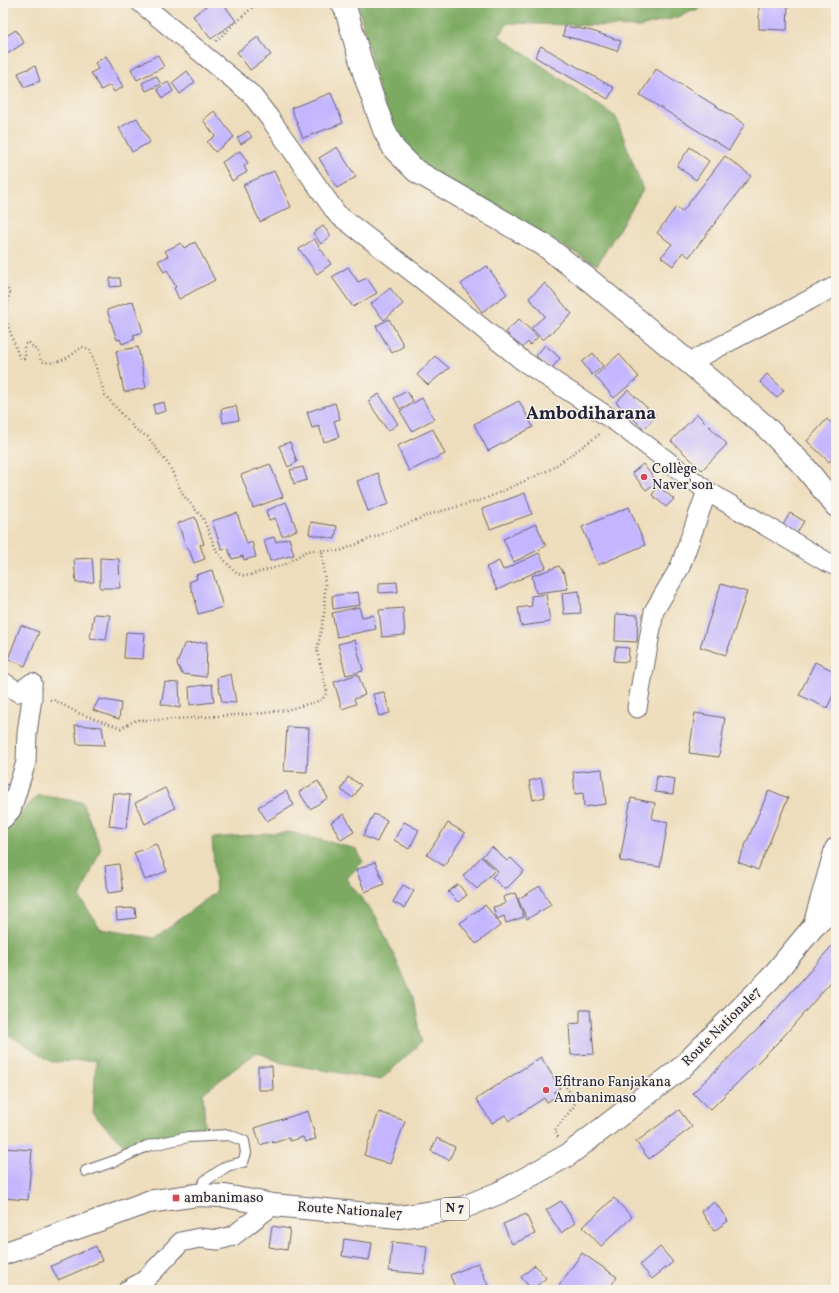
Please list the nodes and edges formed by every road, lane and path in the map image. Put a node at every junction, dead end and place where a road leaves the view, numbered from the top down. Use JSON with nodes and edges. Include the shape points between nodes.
{"nodes":[{"id":1,"x":141,"y":3,"type":"edge"},
{"id":2,"x":257,"y":3,"type":"edge"},
{"id":3,"x":342,"y":3,"type":"edge"},
{"id":4,"x":203,"y":54,"type":"junction"},
{"id":5,"x":3,"y":283,"type":"edge"},
{"id":6,"x":836,"y":286,"type":"edge"},
{"id":7,"x":690,"y":362,"type":"junction"},
{"id":8,"x":616,"y":422,"type":"junction"},
{"id":9,"x":707,"y":491,"type":"junction"},
{"id":10,"x":836,"y":506,"type":"edge"},
{"id":11,"x":322,"y":550,"type":"junction"},
{"id":12,"x":836,"y":566,"type":"edge"},
{"id":13,"x":3,"y":682,"type":"edge"},
{"id":14,"x":32,"y":698,"type":"junction"},
{"id":15,"x":637,"y":708,"type":"dead end"},
{"id":16,"x":3,"y":819,"type":"edge"},
{"id":17,"x":836,"y":849,"type":"edge"},
{"id":18,"x":836,"y":906,"type":"edge"},
{"id":19,"x":814,"y":926,"type":"junction"},
{"id":20,"x":563,"y":1084,"type":"dead end"},
{"id":21,"x":557,"y":1136,"type":"dead end"},
{"id":22,"x":86,"y":1171,"type":"dead end"},
{"id":23,"x":197,"y":1195,"type":"junction"},
{"id":24,"x":273,"y":1205,"type":"junction"},
{"id":25,"x":3,"y":1254,"type":"edge"},
{"id":26,"x":128,"y":1290,"type":"edge"}],
"edges":[{"from":1,"to":4,"type":"street"},
{"from":2,"to":4,"type":"path"},
{"from":3,"to":7,"type":"main road","via":[[384,130],[394,149],[416,171],[544,245]]},
{"from":4,"to":8,"type":"street","via":[[251,94],[337,214],[523,361]]},
{"from":5,"to":11,"type":"path","via":[[10,292],[5,317],[19,357],[24,359],[25,344],[29,343],[38,352],[41,361],[48,363],[68,358],[82,347],[90,349],[105,395],[136,430],[148,437],[170,467],[184,495],[203,518],[217,552],[237,574],[246,576],[284,565],[305,552]]},
{"from":6,"to":7,"type":"street"},
{"from":7,"to":10,"type":"main road","via":[[764,425],[804,466]]},
{"from":8,"to":9,"type":"street"},
{"from":8,"to":11,"type":"path","via":[[551,469],[485,499],[431,514],[340,551]]},
{"from":9,"to":12,"type":"street"},
{"from":9,"to":15,"type":"street","via":[[680,567],[654,611]]},
{"from":11,"to":14,"type":"path","via":[[326,583],[324,615],[317,651],[327,692],[322,700],[265,713],[136,720],[121,728],[78,713],[54,700]]},
{"from":13,"to":14,"type":"street","via":[[18,692],[32,683]]},
{"from":14,"to":16,"type":"street","via":[[26,762],[11,810]]},
{"from":17,"to":19,"type":"main road"},
{"from":18,"to":19,"type":"main road","name":"Route Nationale7","number":"N 7"},
{"from":19,"to":24,"type":"main road","name":"Route Nationale7","number":"N 7","via":[[770,979],[680,1069],[568,1155],[501,1192],[462,1208],[399,1217]]},
{"from":20,"to":21,"type":"path","via":[[576,1099],[574,1106],[555,1130]]},
{"from":22,"to":23,"type":"lane","via":[[147,1146],[188,1137],[229,1134],[244,1141],[246,1153],[243,1162],[227,1166],[205,1180]]},
{"from":23,"to":24,"type":"main road","name":"Route Nationale7","number":"N 7","via":[[225,1196]]},
{"from":23,"to":25,"type":"main road","name":"Route Nationale7","number":"N 7","via":[[148,1202]]},
{"from":24,"to":26,"type":"street","via":[[233,1236],[218,1240],[198,1238],[181,1242],[144,1282]]}]}
